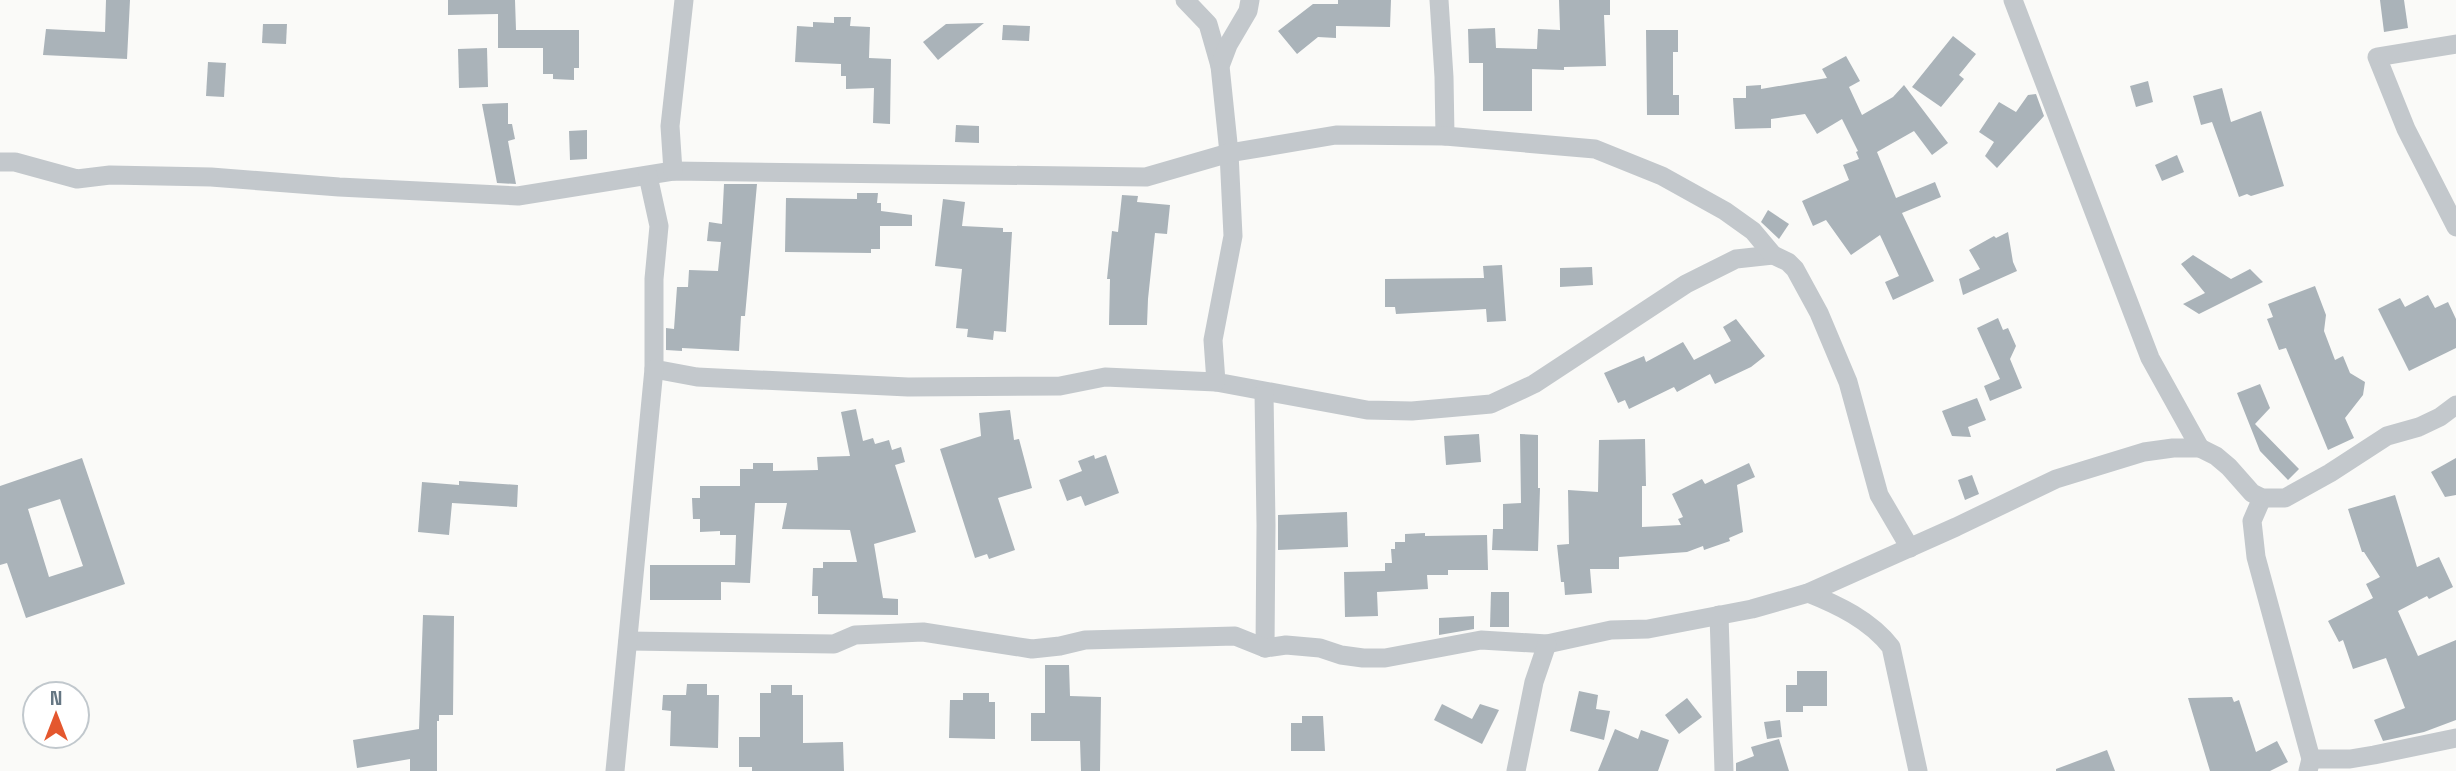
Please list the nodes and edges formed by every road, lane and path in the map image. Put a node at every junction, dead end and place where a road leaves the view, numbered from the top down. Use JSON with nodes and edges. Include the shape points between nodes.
{"nodes":[{"id":1,"x":684,"y":0,"type":"edge"},
{"id":2,"x":1185,"y":0,"type":"edge"},
{"id":3,"x":1250,"y":0,"type":"edge"},
{"id":4,"x":1439,"y":0,"type":"edge"},
{"id":5,"x":2013,"y":0,"type":"edge"},
{"id":6,"x":2456,"y":44,"type":"edge"},
{"id":7,"x":1220,"y":66,"type":"junction"},
{"id":8,"x":1445,"y":136,"type":"junction"},
{"id":9,"x":1229,"y":153,"type":"junction"},
{"id":10,"x":0,"y":162,"type":"edge"},
{"id":11,"x":673,"y":171,"type":"junction"},
{"id":12,"x":648,"y":176,"type":"junction"},
{"id":13,"x":2456,"y":227,"type":"edge"},
{"id":14,"x":1773,"y":255,"type":"junction"},
{"id":15,"x":654,"y":369,"type":"junction"},
{"id":16,"x":1216,"y":382,"type":"junction"},
{"id":17,"x":1264,"y":392,"type":"junction"},
{"id":18,"x":2456,"y":405,"type":"edge"},
{"id":19,"x":2200,"y":449,"type":"junction"},
{"id":20,"x":2262,"y":498,"type":"junction"},
{"id":21,"x":1910,"y":548,"type":"junction"},
{"id":22,"x":1842,"y":578,"type":"junction"},
{"id":23,"x":1808,"y":593,"type":"junction"},
{"id":24,"x":1843,"y":607,"type":"junction"},
{"id":25,"x":1719,"y":615,"type":"junction"},
{"id":26,"x":628,"y":641,"type":"junction"},
{"id":27,"x":1547,"y":644,"type":"junction"},
{"id":28,"x":1265,"y":648,"type":"junction"},
{"id":29,"x":2456,"y":738,"type":"edge"},
{"id":30,"x":2309,"y":765,"type":"edge"},
{"id":31,"x":615,"y":771,"type":"edge"},
{"id":32,"x":1516,"y":771,"type":"edge"},
{"id":33,"x":1724,"y":771,"type":"edge"},
{"id":34,"x":1918,"y":771,"type":"edge"}],
"edges":[{"from":1,"to":11,"type":"street","via":[[670,126]]},
{"from":2,"to":7,"type":"street","via":[[1208,24]]},
{"from":3,"to":7,"type":"street"},
{"from":4,"to":8,"type":"street"},
{"from":5,"to":19,"type":"street","via":[[2150,358]]},
{"from":6,"to":13,"type":"street","via":[[2377,57],[2406,129]]},
{"from":7,"to":9,"type":"street"},
{"from":8,"to":9,"type":"street","via":[[1336,135]]},
{"from":8,"to":14,"type":"street","via":[[1594,149],[1662,176],[1725,211],[1752,231]]},
{"from":9,"to":11,"type":"street","via":[[1146,177]]},
{"from":9,"to":16,"type":"street","via":[[1233,236],[1213,340]]},
{"from":10,"to":12,"type":"street","via":[[77,179],[110,175],[211,177],[518,196]]},
{"from":11,"to":12,"type":"street"},
{"from":12,"to":15,"type":"street","via":[[659,226]]},
{"from":14,"to":17,"type":"street","via":[[1736,259],[1686,284],[1534,384],[1492,404],[1367,410]]},
{"from":14,"to":21,"type":"street","via":[[1795,269],[1819,313],[1848,382],[1879,495]]},
{"from":15,"to":16,"type":"street","via":[[697,377],[908,387],[1060,386],[1105,377]]},
{"from":15,"to":26,"type":"street"},
{"from":16,"to":17,"type":"street"},
{"from":17,"to":28,"type":"street"},
{"from":18,"to":20,"type":"street","via":[[2419,427],[2387,436],[2285,498]]},
{"from":19,"to":20,"type":"street","via":[[2216,456]]},
{"from":19,"to":21,"type":"street","via":[[2144,452],[2056,479]]},
{"from":20,"to":30,"type":"street","via":[[2252,521],[2256,557]]},
{"from":21,"to":22,"type":"street"},
{"from":22,"to":23,"type":"street"},
{"from":22,"to":24,"type":"street"},
{"from":23,"to":24,"type":"street"},
{"from":23,"to":25,"type":"street"},
{"from":24,"to":34,"type":"street","via":[[1891,647]]},
{"from":25,"to":27,"type":"street"},
{"from":25,"to":33,"type":"street"},
{"from":26,"to":28,"type":"street","via":[[834,644],[855,635],[923,632],[1032,649],[1085,640],[1235,636]]},
{"from":26,"to":31,"type":"street"},
{"from":27,"to":28,"type":"street","via":[[1481,640],[1385,658],[1286,645]]},
{"from":27,"to":32,"type":"street","via":[[1534,682]]},
{"from":29,"to":30,"type":"street"}]}
